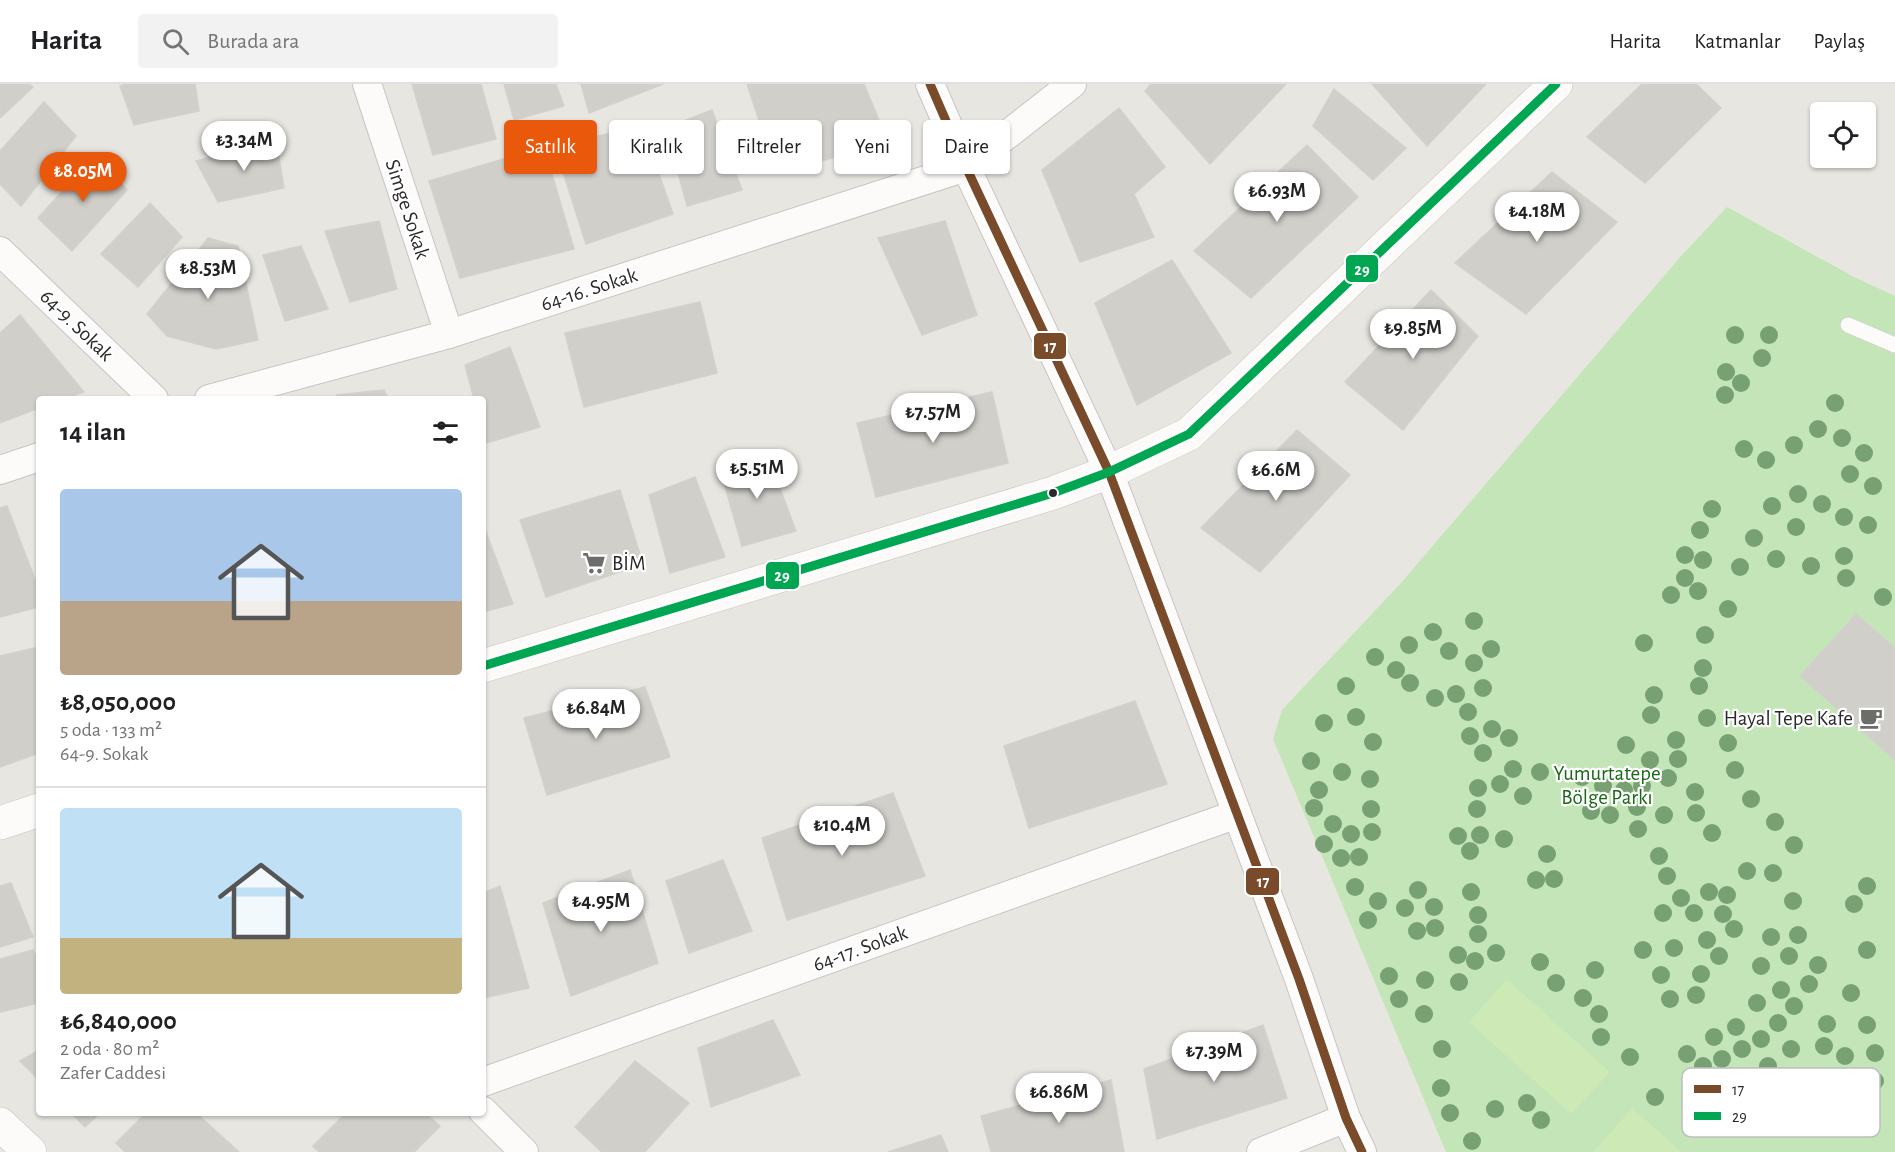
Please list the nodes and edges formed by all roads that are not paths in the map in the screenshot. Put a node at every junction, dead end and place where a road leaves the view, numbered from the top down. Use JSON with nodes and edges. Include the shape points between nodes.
{"nodes":[{"id":1,"x":367,"y":84,"type":"edge"},
{"id":2,"x":930,"y":84,"type":"edge"},
{"id":3,"x":1072,"y":84,"type":"edge"},
{"id":4,"x":1556,"y":84,"type":"edge"},
{"id":5,"x":946,"y":120,"type":"edge"},
{"id":6,"x":1010,"y":133,"type":"edge"},
{"id":7,"x":944,"y":174,"type":"edge"},
{"id":8,"x":969,"y":174,"type":"edge"},
{"id":9,"x":0,"y":251,"type":"edge"},
{"id":10,"x":1848,"y":325,"type":"dead end"},
{"id":11,"x":449,"y":334,"type":"junction"},
{"id":12,"x":1895,"y":345,"type":"edge"},
{"id":13,"x":151,"y":396,"type":"edge"},
{"id":14,"x":220,"y":396,"type":"edge"},
{"id":15,"x":36,"y":458,"type":"edge"},
{"id":16,"x":0,"y":470,"type":"edge"},
{"id":17,"x":1108,"y":472,"type":"junction"},
{"id":18,"x":486,"y":665,"type":"edge"},
{"id":19,"x":36,"y":811,"type":"edge"},
{"id":20,"x":1237,"y":814,"type":"junction"},
{"id":21,"x":0,"y":823,"type":"edge"},
{"id":22,"x":486,"y":1081,"type":"edge"},
{"id":23,"x":486,"y":1114,"type":"edge"},
{"id":24,"x":1346,"y":1118,"type":"junction"},
{"id":25,"x":0,"y":1124,"type":"edge"},
{"id":26,"x":30,"y":1152,"type":"edge"},
{"id":27,"x":524,"y":1152,"type":"edge"},
{"id":28,"x":1261,"y":1152,"type":"edge"},
{"id":29,"x":1362,"y":1152,"type":"edge"}],
"edges":[{"from":1,"to":11,"type":"street","name":"Simge Sokak"},
{"from":2,"to":5,"type":"street"},
{"from":3,"to":6,"type":"street"},
{"from":4,"to":17,"type":"street","via":[[1188,434]]},
{"from":7,"to":11,"type":"street","name":"64-16. Sokak"},
{"from":8,"to":17,"type":"street"},
{"from":9,"to":13,"type":"street","name":"64-9. Sokak"},
{"from":10,"to":12,"type":"lane"},
{"from":11,"to":14,"type":"street","name":"64-16. Sokak"},
{"from":15,"to":16,"type":"street"},
{"from":17,"to":18,"type":"street","via":[[1053,493]]},
{"from":17,"to":20,"type":"street"},
{"from":19,"to":21,"type":"street"},
{"from":20,"to":22,"type":"street","name":"64-17. Sokak"},
{"from":20,"to":24,"type":"street"},
{"from":23,"to":27,"type":"street"},
{"from":24,"to":28,"type":"street"},
{"from":24,"to":29,"type":"street"},
{"from":25,"to":26,"type":"street"}]}
